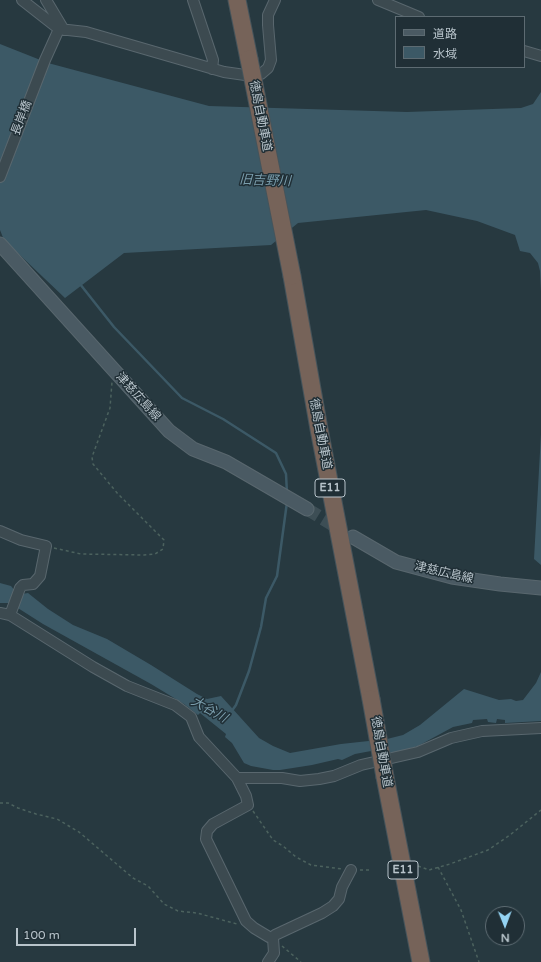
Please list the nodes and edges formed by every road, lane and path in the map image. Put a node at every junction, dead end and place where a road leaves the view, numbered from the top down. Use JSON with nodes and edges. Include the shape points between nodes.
{"nodes":[{"id":1,"x":22,"y":0,"type":"edge"},
{"id":2,"x":46,"y":0,"type":"edge"},
{"id":3,"x":193,"y":0,"type":"edge"},
{"id":4,"x":234,"y":0,"type":"edge"},
{"id":5,"x":238,"y":0,"type":"edge"},
{"id":6,"x":266,"y":0,"type":"edge"},
{"id":7,"x":275,"y":0,"type":"edge"},
{"id":8,"x":378,"y":0,"type":"edge"},
{"id":9,"x":268,"y":16,"type":"junction"},
{"id":10,"x":417,"y":16,"type":"edge"},
{"id":11,"x":62,"y":30,"type":"junction"},
{"id":12,"x":525,"y":51,"type":"edge"},
{"id":13,"x":247,"y":52,"type":"junction"},
{"id":14,"x":541,"y":56,"type":"edge"},
{"id":15,"x":212,"y":69,"type":"junction"},
{"id":16,"x":0,"y":177,"type":"edge"},
{"id":17,"x":0,"y":244,"type":"edge"},
{"id":18,"x":113,"y":369,"type":"junction"},
{"id":19,"x":308,"y":509,"type":"tunnel mouth"},
{"id":20,"x":0,"y":531,"type":"edge"},
{"id":21,"x":353,"y":537,"type":"tunnel mouth"},
{"id":22,"x":46,"y":546,"type":"junction"},
{"id":23,"x":540,"y":588,"type":"edge"},
{"id":24,"x":8,"y":612,"type":"edge"},
{"id":25,"x":541,"y":728,"type":"edge"},
{"id":26,"x":237,"y":778,"type":"junction"},
{"id":27,"x":0,"y":803,"type":"edge"},
{"id":28,"x":248,"y":805,"type":"junction"},
{"id":29,"x":541,"y":810,"type":"edge"},
{"id":30,"x":418,"y":866,"type":"dead end"},
{"id":31,"x":438,"y":868,"type":"junction"},
{"id":32,"x":351,"y":870,"type":"junction"},
{"id":33,"x":372,"y":870,"type":"dead end"},
{"id":34,"x":246,"y":921,"type":"junction"},
{"id":35,"x":273,"y":938,"type":"junction"},
{"id":36,"x":268,"y":962,"type":"edge"},
{"id":37,"x":301,"y":962,"type":"edge"},
{"id":38,"x":421,"y":962,"type":"edge"},
{"id":39,"x":479,"y":962,"type":"edge"}],
"edges":[{"from":1,"to":11,"type":"street"},
{"from":2,"to":11,"type":"street"},
{"from":3,"to":15,"type":"street","via":[[213,60]]},
{"from":4,"to":13,"type":"highway"},
{"from":5,"to":13,"type":"highway","name":"徳島自動車道","number":"E11"},
{"from":6,"to":9,"type":"street"},
{"from":7,"to":9,"type":"street"},
{"from":8,"to":10,"type":"street"},
{"from":9,"to":15,"type":"street","via":[[271,60],[262,74],[245,75]]},
{"from":11,"to":15,"type":"street","via":[[86,32]]},
{"from":11,"to":16,"type":"street","name":"長岸橋","via":[[45,60]]},
{"from":12,"to":14,"type":"street"},
{"from":13,"to":38,"type":"highway","name":"徳島自動車道","number":"E11","bridge":true,"via":[[292,276]]},
{"from":17,"to":18,"type":"main road","name":"津慈広島線"},
{"from":18,"to":19,"type":"main road","name":"津慈広島線","via":[[169,431],[193,448],[226,462]]},
{"from":18,"to":22,"type":"path","via":[[110,408],[92,457],[93,464],[118,494],[164,540],[163,549],[155,554],[81,554]]},
{"from":20,"to":22,"type":"street","via":[[21,540]]},
{"from":21,"to":23,"type":"main road","name":"津慈広島線","via":[[396,562],[452,577]]},
{"from":22,"to":24,"type":"street","via":[[40,576],[33,584],[20,588]]},
{"from":24,"to":26,"type":"street","via":[[93,668],[127,686],[175,705],[191,717],[199,737]]},
{"from":25,"to":26,"type":"street","via":[[482,731],[451,738],[418,752],[361,765],[319,779],[300,781],[282,778]]},
{"from":26,"to":28,"type":"street"},
{"from":27,"to":34,"type":"path","via":[[8,803],[57,819],[74,828],[134,878],[148,886],[164,904],[178,911],[197,913],[239,925]]},
{"from":28,"to":32,"type":"path","via":[[273,840],[296,858],[311,865]]},
{"from":28,"to":34,"type":"street","via":[[213,824],[207,831],[206,839]]},
{"from":29,"to":31,"type":"path","via":[[488,850]]},
{"from":30,"to":31,"type":"path","via":[[429,870]]},
{"from":31,"to":39,"type":"path","via":[[461,910]]},
{"from":32,"to":33,"type":"path"},
{"from":32,"to":35,"type":"street","via":[[339,899],[333,906]]},
{"from":34,"to":35,"type":"street"},
{"from":35,"to":36,"type":"street","via":[[274,953]]},
{"from":35,"to":37,"type":"path"}]}
